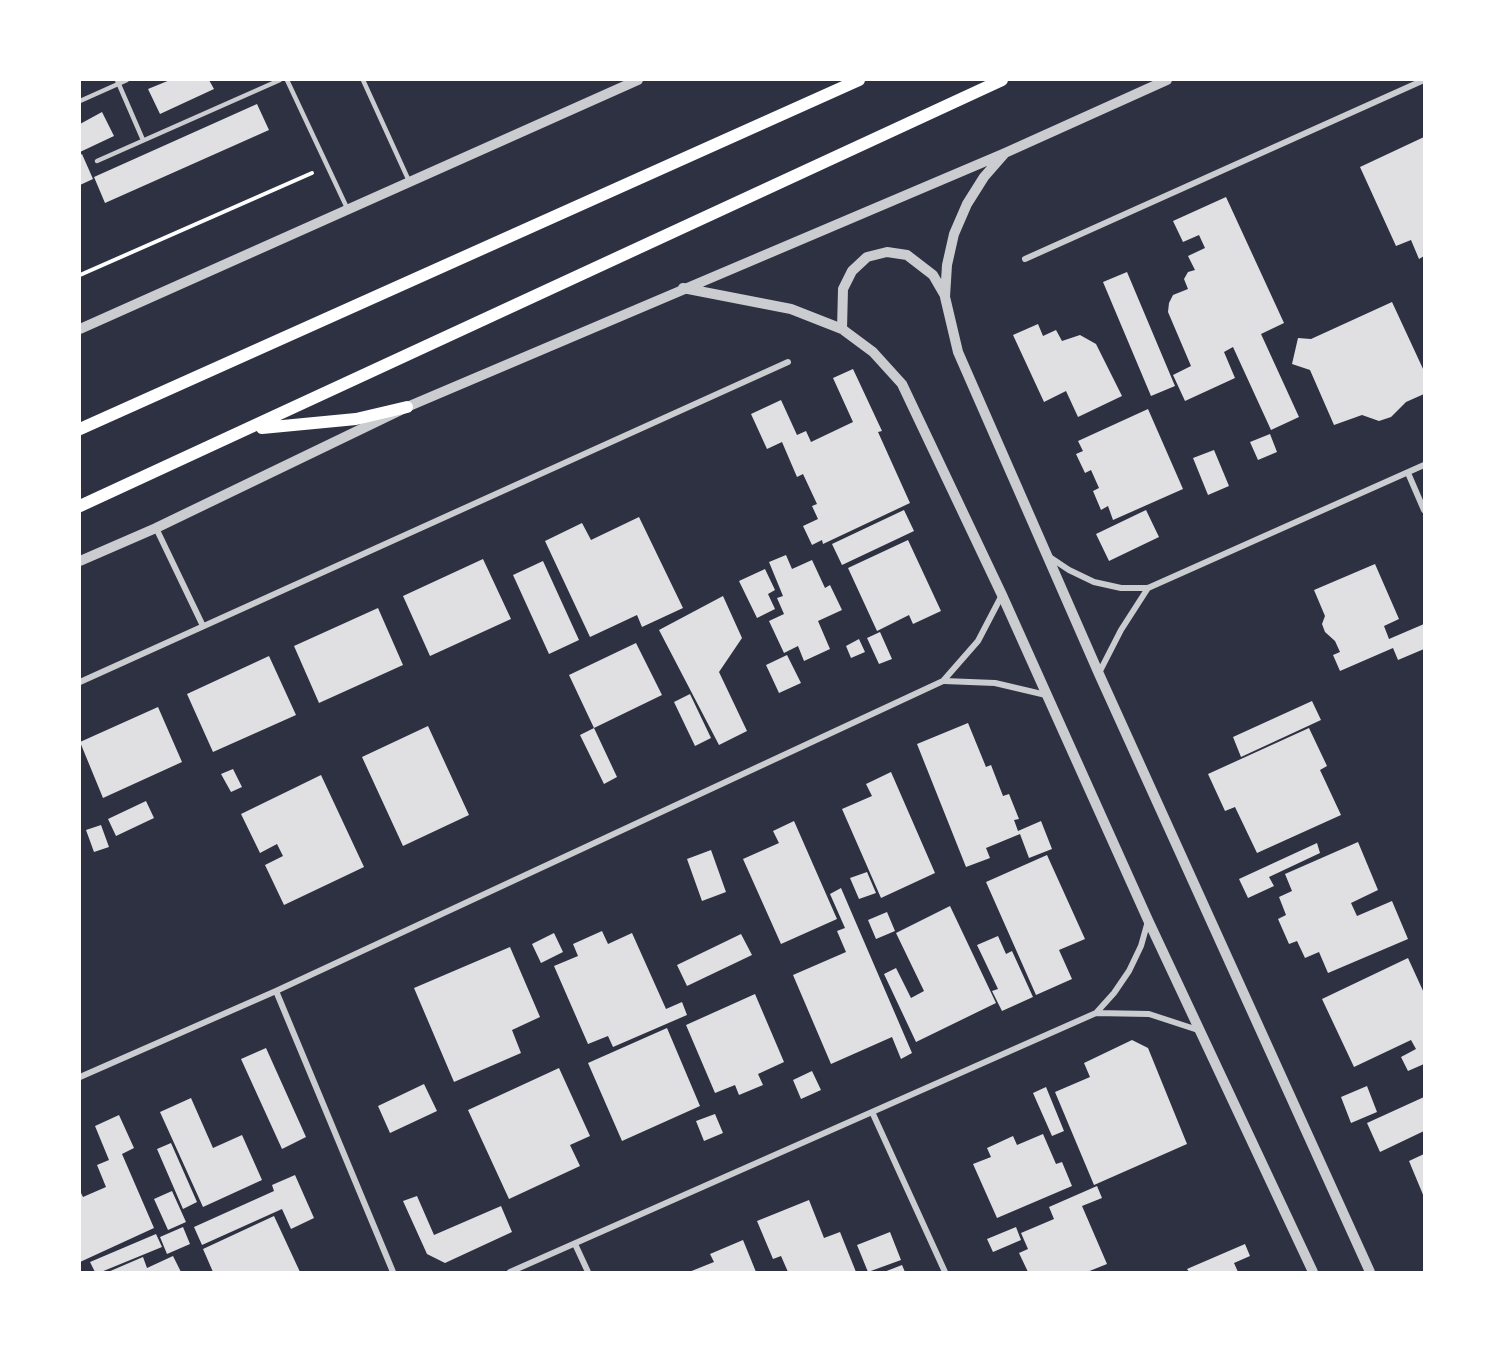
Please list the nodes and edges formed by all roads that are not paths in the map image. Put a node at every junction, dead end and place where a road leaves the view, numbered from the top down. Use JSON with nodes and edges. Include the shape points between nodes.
{"nodes":[{"id":1,"x":127,"y":80,"type":"edge"},
{"id":2,"x":280,"y":80,"type":"edge"},
{"id":3,"x":287,"y":80,"type":"edge"},
{"id":4,"x":363,"y":80,"type":"edge"},
{"id":5,"x":638,"y":80,"type":"edge"},
{"id":6,"x":859,"y":80,"type":"edge"},
{"id":7,"x":1002,"y":80,"type":"edge"},
{"id":8,"x":1167,"y":80,"type":"edge"},
{"id":9,"x":1425,"y":80,"type":"edge"},
{"id":10,"x":117,"y":82,"type":"edge"},
{"id":11,"x":80,"y":101,"type":"edge"},
{"id":12,"x":143,"y":141,"type":"junction"},
{"id":13,"x":1005,"y":153,"type":"junction"},
{"id":14,"x":97,"y":161,"type":"dead end"},
{"id":15,"x":409,"y":181,"type":"junction"},
{"id":16,"x":348,"y":210,"type":"junction"},
{"id":17,"x":1025,"y":259,"type":"dead end"},
{"id":18,"x":683,"y":288,"type":"junction"},
{"id":19,"x":945,"y":297,"type":"junction"},
{"id":20,"x":80,"y":329,"type":"edge"},
{"id":21,"x":842,"y":329,"type":"junction"},
{"id":22,"x":788,"y":362,"type":"dead end"},
{"id":23,"x":407,"y":407,"type":"junction"},
{"id":24,"x":80,"y":429,"type":"edge"},
{"id":25,"x":249,"y":430,"type":"junction"},
{"id":26,"x":1425,"y":465,"type":"edge"},
{"id":27,"x":1408,"y":472,"type":"junction"},
{"id":28,"x":80,"y":506,"type":"edge"},
{"id":29,"x":1425,"y":510,"type":"edge"},
{"id":30,"x":156,"y":528,"type":"junction"},
{"id":31,"x":1046,"y":555,"type":"junction"},
{"id":32,"x":80,"y":561,"type":"edge"},
{"id":33,"x":1148,"y":588,"type":"junction"},
{"id":34,"x":1002,"y":595,"type":"junction"},
{"id":35,"x":203,"y":626,"type":"junction"},
{"id":36,"x":1099,"y":674,"type":"junction"},
{"id":37,"x":944,"y":681,"type":"junction"},
{"id":38,"x":80,"y":682,"type":"edge"},
{"id":39,"x":1047,"y":695,"type":"junction"},
{"id":40,"x":1148,"y":920,"type":"junction"},
{"id":41,"x":276,"y":991,"type":"junction"},
{"id":42,"x":1096,"y":1013,"type":"junction"},
{"id":43,"x":1200,"y":1030,"type":"junction"},
{"id":44,"x":80,"y":1077,"type":"edge"},
{"id":45,"x":873,"y":1114,"type":"junction"},
{"id":46,"x":575,"y":1244,"type":"junction"},
{"id":47,"x":393,"y":1272,"type":"edge"},
{"id":48,"x":510,"y":1272,"type":"edge"},
{"id":49,"x":588,"y":1272,"type":"edge"},
{"id":50,"x":945,"y":1272,"type":"edge"},
{"id":51,"x":1313,"y":1272,"type":"edge"},
{"id":52,"x":1370,"y":1272,"type":"edge"}],
"edges":[{"from":1,"to":10,"type":"lane"},
{"from":2,"to":12,"type":"lane"},
{"from":3,"to":16,"type":"lane"},
{"from":4,"to":15,"type":"lane"},
{"from":5,"to":15,"type":"street"},
{"from":6,"to":24,"type":"main road"},
{"from":7,"to":25,"type":"main road"},
{"from":8,"to":13,"type":"street"},
{"from":9,"to":17,"type":"street"},
{"from":10,"to":11,"type":"lane"},
{"from":10,"to":12,"type":"lane"},
{"from":12,"to":14,"type":"lane"},
{"from":13,"to":18,"type":"street"},
{"from":13,"to":19,"type":"street","via":[[967,204],[954,234]]},
{"from":15,"to":16,"type":"street"},
{"from":16,"to":20,"type":"street"},
{"from":18,"to":21,"type":"street","via":[[791,309]]},
{"from":18,"to":23,"type":"street"},
{"from":19,"to":21,"type":"street","via":[[933,275],[907,255],[887,252],[867,257],[852,271],[843,289]]},
{"from":19,"to":31,"type":"street","via":[[958,352]]},
{"from":21,"to":34,"type":"street","via":[[873,352],[902,384]]},
{"from":22,"to":35,"type":"street"},
{"from":23,"to":25,"type":"main road","via":[[356,419]]},
{"from":23,"to":30,"type":"street"},
{"from":25,"to":28,"type":"main road"},
{"from":26,"to":27,"type":"street"},
{"from":27,"to":29,"type":"street"},
{"from":27,"to":33,"type":"street"},
{"from":30,"to":32,"type":"street"},
{"from":30,"to":35,"type":"street"},
{"from":31,"to":33,"type":"street","via":[[1094,582]]},
{"from":31,"to":36,"type":"street"},
{"from":33,"to":36,"type":"street"},
{"from":34,"to":37,"type":"street","via":[[978,641]]},
{"from":34,"to":39,"type":"street"},
{"from":35,"to":38,"type":"street"},
{"from":36,"to":52,"type":"street"},
{"from":37,"to":39,"type":"street","via":[[995,683]]},
{"from":37,"to":41,"type":"street"},
{"from":39,"to":40,"type":"street"},
{"from":40,"to":42,"type":"street","via":[[1130,971]]},
{"from":40,"to":43,"type":"street"},
{"from":41,"to":44,"type":"street"},
{"from":41,"to":47,"type":"street"},
{"from":42,"to":43,"type":"street","via":[[1149,1014]]},
{"from":42,"to":45,"type":"street"},
{"from":43,"to":51,"type":"street"},
{"from":45,"to":46,"type":"street"},
{"from":45,"to":50,"type":"street"},
{"from":46,"to":48,"type":"street"},
{"from":46,"to":49,"type":"street"}]}
